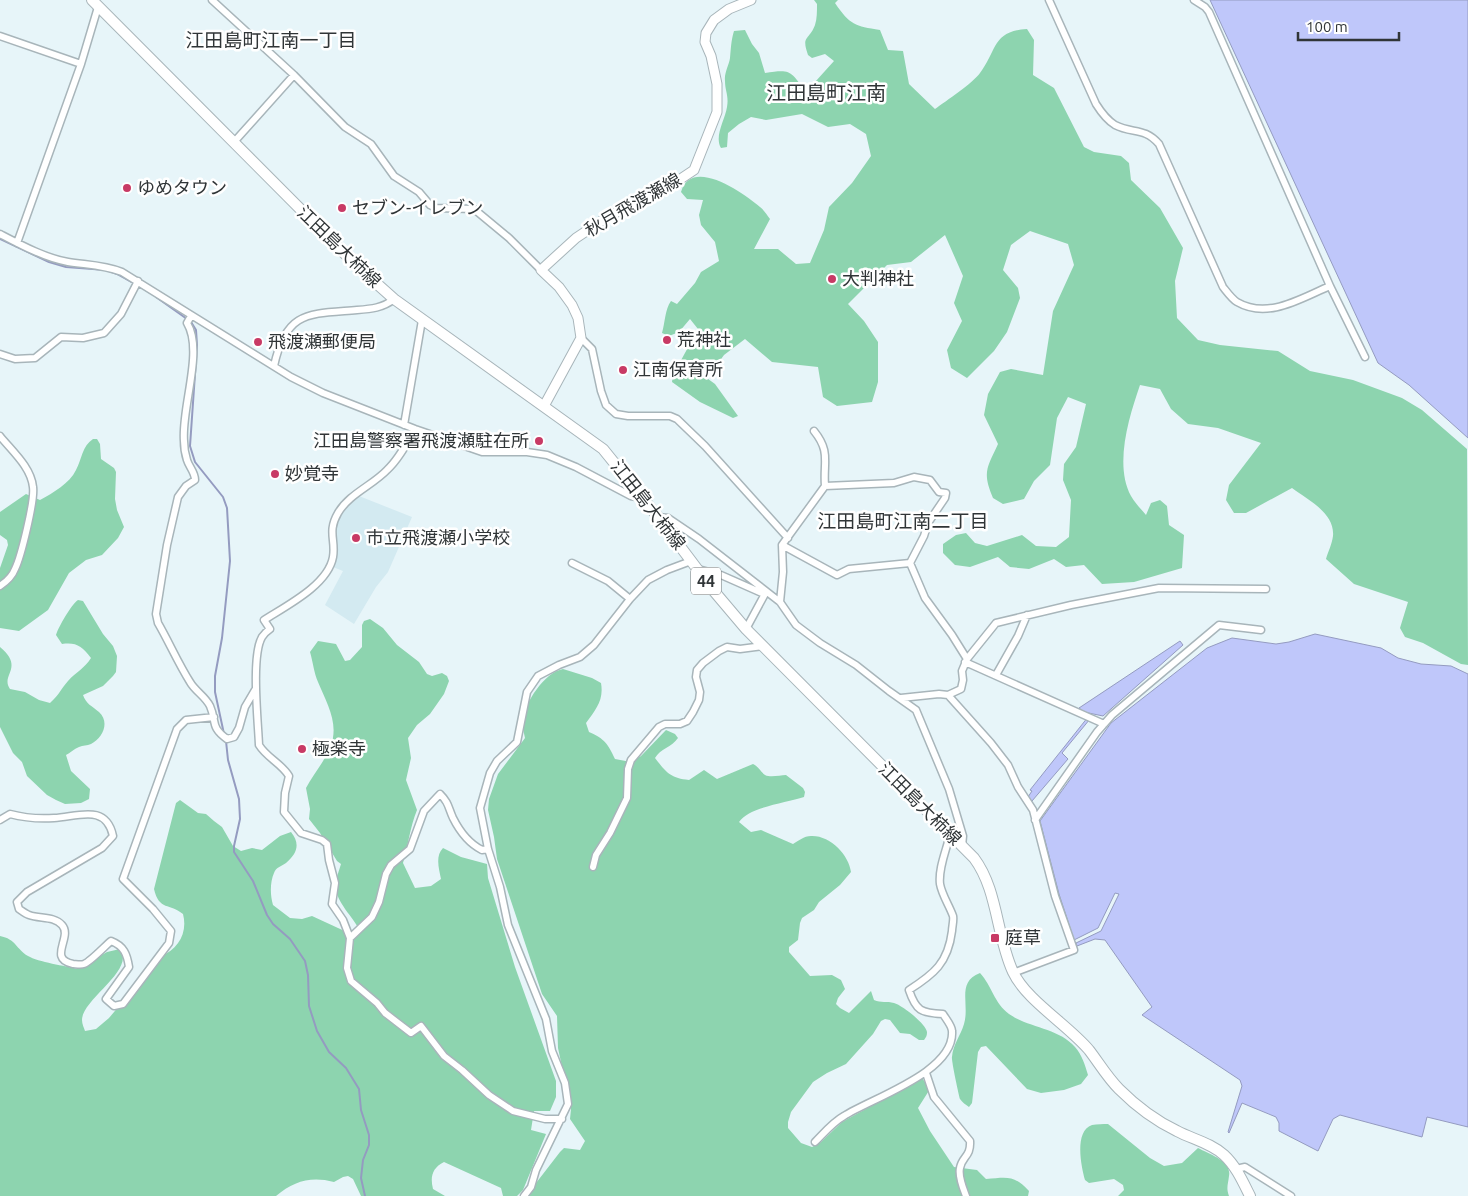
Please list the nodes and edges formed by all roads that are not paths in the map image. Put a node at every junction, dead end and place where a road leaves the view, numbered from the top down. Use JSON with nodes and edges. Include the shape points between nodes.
{"nodes":[{"id":1,"x":212,"y":0,"type":"edge"},
{"id":2,"x":751,"y":0,"type":"edge"},
{"id":3,"x":1049,"y":0,"type":"edge"},
{"id":4,"x":1194,"y":0,"type":"edge"},
{"id":5,"x":95,"y":3,"type":"edge"},
{"id":6,"x":0,"y":36,"type":"edge"},
{"id":7,"x":81,"y":64,"type":"junction"},
{"id":8,"x":294,"y":75,"type":"junction"},
{"id":9,"x":234,"y":142,"type":"junction"},
{"id":10,"x":0,"y":234,"type":"edge"},
{"id":11,"x":18,"y":243,"type":"junction"},
{"id":12,"x":541,"y":270,"type":"junction"},
{"id":13,"x":138,"y":281,"type":"junction"},
{"id":14,"x":1330,"y":286,"type":"junction"},
{"id":15,"x":394,"y":299,"type":"junction"},
{"id":16,"x":189,"y":319,"type":"junction"},
{"id":17,"x":422,"y":320,"type":"junction"},
{"id":18,"x":581,"y":338,"type":"junction"},
{"id":19,"x":0,"y":354,"type":"edge"},
{"id":20,"x":1365,"y":357,"type":"dead end"},
{"id":21,"x":274,"y":366,"type":"junction"},
{"id":22,"x":544,"y":406,"type":"junction"},
{"id":23,"x":404,"y":425,"type":"junction"},
{"id":24,"x":415,"y":429,"type":"junction"},
{"id":25,"x":814,"y":431,"type":"dead end"},
{"id":26,"x":0,"y":436,"type":"edge"},
{"id":27,"x":825,"y":486,"type":"junction"},
{"id":28,"x":643,"y":498,"type":"junction"},
{"id":29,"x":658,"y":517,"type":"junction"},
{"id":30,"x":788,"y":538,"type":"junction"},
{"id":31,"x":782,"y":545,"type":"junction"},
{"id":32,"x":572,"y":563,"type":"dead end"},
{"id":33,"x":910,"y":563,"type":"junction"},
{"id":34,"x":694,"y":565,"type":"junction"},
{"id":35,"x":0,"y":586,"type":"edge"},
{"id":36,"x":1266,"y":589,"type":"dead end"},
{"id":37,"x":765,"y":593,"type":"junction"},
{"id":38,"x":630,"y":599,"type":"junction"},
{"id":39,"x":780,"y":602,"type":"junction"},
{"id":40,"x":1027,"y":615,"type":"junction"},
{"id":41,"x":746,"y":629,"type":"junction"},
{"id":42,"x":1261,"y":630,"type":"dead end"},
{"id":43,"x":763,"y":646,"type":"junction"},
{"id":44,"x":966,"y":660,"type":"junction"},
{"id":45,"x":996,"y":675,"type":"junction"},
{"id":46,"x":257,"y":687,"type":"junction"},
{"id":47,"x":948,"y":695,"type":"junction"},
{"id":48,"x":901,"y":698,"type":"junction"},
{"id":49,"x":214,"y":717,"type":"junction"},
{"id":50,"x":1104,"y":724,"type":"junction"},
{"id":51,"x":0,"y":820,"type":"edge"},
{"id":52,"x":1035,"y":820,"type":"junction"},
{"id":53,"x":950,"y":834,"type":"junction"},
{"id":54,"x":962,"y":846,"type":"junction"},
{"id":55,"x":488,"y":849,"type":"junction"},
{"id":56,"x":593,"y":867,"type":"dead end"},
{"id":57,"x":350,"y":938,"type":"junction"},
{"id":58,"x":1013,"y":973,"type":"junction"},
{"id":59,"x":926,"y":1073,"type":"junction"},
{"id":60,"x":562,"y":1119,"type":"junction"},
{"id":61,"x":815,"y":1142,"type":"dead end"},
{"id":62,"x":1236,"y":1169,"type":"junction"},
{"id":63,"x":524,"y":1196,"type":"edge"},
{"id":64,"x":966,"y":1196,"type":"edge"},
{"id":65,"x":1250,"y":1196,"type":"edge"},
{"id":66,"x":1291,"y":1196,"type":"edge"}],
"edges":[{"from":1,"to":8,"type":"street"},
{"from":2,"to":12,"type":"main road","name":"秋月飛渡瀬線","via":[[729,9],[714,20],[706,32],[705,42],[717,84],[716,112],[694,170],[595,225]]},
{"from":3,"to":14,"type":"street","via":[[1104,115],[1114,124],[1146,132],[1159,144],[1224,287],[1235,301],[1261,310],[1276,308]]},
{"from":4,"to":14,"type":"street","via":[[1209,12]]},
{"from":5,"to":7,"type":"street"},
{"from":5,"to":9,"type":"main road","name":"江田島大柿線","number":"44"},
{"from":6,"to":7,"type":"street"},
{"from":7,"to":11,"type":"street"},
{"from":8,"to":9,"type":"street"},
{"from":8,"to":12,"type":"street","via":[[345,127],[371,144],[394,176],[419,192],[430,205],[474,209]]},
{"from":9,"to":15,"type":"main road","name":"江田島大柿線","number":"44"},
{"from":10,"to":11,"type":"street"},
{"from":11,"to":13,"type":"street","via":[[53,258],[110,268]]},
{"from":12,"to":18,"type":"main road","via":[[572,305]]},
{"from":13,"to":16,"type":"street"},
{"from":13,"to":19,"type":"street","via":[[121,314],[104,333],[83,338],[61,337],[35,358],[15,360]]},
{"from":14,"to":20,"type":"street"},
{"from":15,"to":17,"type":"main road","name":"江田島大柿線","number":"44"},
{"from":15,"to":21,"type":"street","via":[[373,309],[312,314],[302,318],[283,335]]},
{"from":16,"to":21,"type":"street","via":[[212,327]]},
{"from":16,"to":49,"type":"street","via":[[193,346],[184,440],[187,461],[195,480],[178,497],[156,614],[191,684],[210,705]]},
{"from":17,"to":22,"type":"main road","name":"江田島大柿線","number":"44"},
{"from":17,"to":23,"type":"street"},
{"from":18,"to":22,"type":"main road"},
{"from":18,"to":30,"type":"street","via":[[592,349],[606,405],[616,414],[677,419]]},
{"from":21,"to":23,"type":"street","via":[[304,384]]},
{"from":22,"to":28,"type":"main road","name":"江田島大柿線","number":"44","via":[[604,449]]},
{"from":23,"to":24,"type":"street"},
{"from":24,"to":28,"type":"street","via":[[482,452],[547,454],[631,496]]},
{"from":24,"to":46,"type":"street","via":[[387,470],[346,502],[338,513],[331,530],[333,557],[325,575],[316,585],[264,620],[270,629],[262,637],[257,652]]},
{"from":25,"to":27,"type":"street","via":[[822,441],[826,455]]},
{"from":26,"to":35,"type":"street","via":[[26,468],[33,487],[28,522],[15,569]]},
{"from":27,"to":30,"type":"street"},
{"from":27,"to":33,"type":"street","via":[[894,482],[914,477],[930,480],[939,492],[946,493]]},
{"from":28,"to":29,"type":"main road","name":"江田島大柿線","number":"44"},
{"from":29,"to":34,"type":"main road","name":"江田島大柿線","number":"44"},
{"from":29,"to":37,"type":"street","via":[[668,518],[699,539]]},
{"from":30,"to":31,"type":"street"},
{"from":31,"to":33,"type":"street","via":[[837,575],[849,569]]},
{"from":31,"to":39,"type":"street"},
{"from":32,"to":38,"type":"street","via":[[608,581]]},
{"from":33,"to":44,"type":"street","via":[[924,598]]},
{"from":34,"to":37,"type":"street"},
{"from":34,"to":38,"type":"street","via":[[667,570],[648,580]]},
{"from":34,"to":41,"type":"main road","name":"江田島大柿線","number":"44"},
{"from":36,"to":40,"type":"street","via":[[1158,588]]},
{"from":37,"to":39,"type":"street"},
{"from":37,"to":41,"type":"street"},
{"from":38,"to":55,"type":"street","via":[[580,658],[538,676],[527,692],[517,742],[490,772],[480,808]]},
{"from":39,"to":48,"type":"street","via":[[796,625]]},
{"from":40,"to":44,"type":"street","via":[[996,623]]},
{"from":40,"to":45,"type":"street"},
{"from":41,"to":43,"type":"main road","name":"江田島大柿線","number":"44"},
{"from":42,"to":50,"type":"street","via":[[1219,625],[1128,700]]},
{"from":43,"to":53,"type":"main road","name":"江田島大柿線","number":"44"},
{"from":43,"to":56,"type":"street","via":[[727,647],[703,662],[696,677],[699,700],[687,721],[659,727],[631,760],[627,798],[596,855]]},
{"from":44,"to":45,"type":"street"},
{"from":44,"to":47,"type":"street","via":[[961,689]]},
{"from":45,"to":50,"type":"street"},
{"from":46,"to":49,"type":"street","via":[[245,707],[234,737],[227,739],[218,732]]},
{"from":46,"to":57,"type":"street","via":[[259,745],[289,776],[284,812],[293,826],[301,834],[327,844],[335,883],[332,904]]},
{"from":47,"to":48,"type":"street"},
{"from":47,"to":52,"type":"street","via":[[1008,766],[1033,810]]},
{"from":48,"to":54,"type":"street","via":[[916,710],[949,789],[963,836]]},
{"from":49,"to":51,"type":"street","via":[[186,720],[177,729],[123,879],[171,931],[169,943],[123,1004],[114,1006],[106,999],[128,967],[127,955],[121,945],[111,941],[84,964],[66,962],[61,956],[64,928],[58,921],[19,910],[17,902],[27,892],[102,848],[113,836],[111,827],[100,815],[89,813],[55,818],[10,814]]},
{"from":50,"to":52,"type":"street"},
{"from":52,"to":58,"type":"street","via":[[1055,896],[1074,950]]},
{"from":53,"to":54,"type":"main road","name":"江田島大柿線","number":"44"},
{"from":53,"to":59,"type":"street","via":[[940,883],[954,917],[951,942],[944,960],[930,977],[909,990],[916,1007],[926,1013],[943,1014],[952,1030],[946,1053]]},
{"from":54,"to":58,"type":"main road","name":"江田島大柿線","number":"44","via":[[987,878]]},
{"from":55,"to":57,"type":"street","via":[[482,850],[468,841],[452,817],[448,801],[440,794],[424,811],[410,850],[391,865],[386,874],[372,917]]},
{"from":55,"to":60,"type":"street","via":[[508,925],[546,1019],[552,1051],[565,1084],[568,1104]]},
{"from":57,"to":60,"type":"street","via":[[347,968],[351,981],[384,1013],[411,1033],[421,1026],[444,1056],[513,1111],[545,1119]]},
{"from":58,"to":62,"type":"main road","name":"江田島大柿線","number":"44","via":[[1026,991],[1089,1050],[1118,1089],[1175,1131],[1218,1151]]},
{"from":59,"to":61,"type":"street","via":[[843,1116]]},
{"from":59,"to":64,"type":"street","via":[[934,1097],[970,1141],[970,1150],[960,1167]]},
{"from":60,"to":63,"type":"street"},
{"from":62,"to":65,"type":"main road","name":"江田島大柿線","number":"44"},
{"from":62,"to":66,"type":"street","via":[[1245,1168]]}]}
